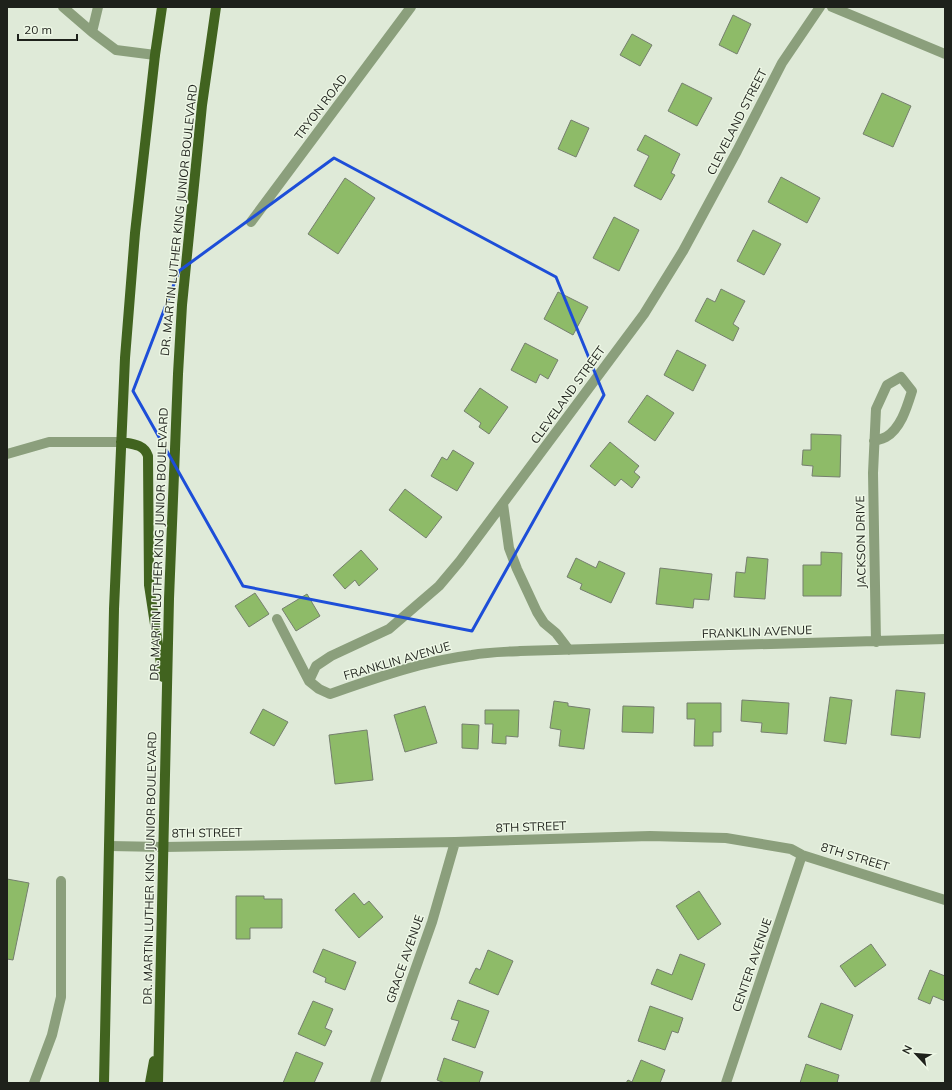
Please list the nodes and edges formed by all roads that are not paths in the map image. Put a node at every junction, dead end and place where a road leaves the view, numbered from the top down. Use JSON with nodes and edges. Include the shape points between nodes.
{"nodes":[{"id":1,"x":63,"y":7,"type":"edge"},
{"id":2,"x":98,"y":7,"type":"edge"},
{"id":3,"x":162,"y":7,"type":"edge"},
{"id":4,"x":216,"y":7,"type":"edge"},
{"id":5,"x":411,"y":7,"type":"edge"},
{"id":6,"x":820,"y":7,"type":"edge"},
{"id":7,"x":832,"y":7,"type":"edge"},
{"id":8,"x":92,"y":32,"type":"junction"},
{"id":9,"x":945,"y":54,"type":"edge"},
{"id":10,"x":155,"y":55,"type":"junction"},
{"id":11,"x":251,"y":222,"type":"dead end"},
{"id":12,"x":874,"y":441,"type":"junction"},
{"id":13,"x":121,"y":442,"type":"junction"},
{"id":14,"x":7,"y":454,"type":"edge"},
{"id":15,"x":503,"y":504,"type":"junction"},
{"id":16,"x":277,"y":619,"type":"dead end"},
{"id":17,"x":945,"y":639,"type":"edge"},
{"id":18,"x":876,"y":642,"type":"junction"},
{"id":19,"x":570,"y":650,"type":"junction"},
{"id":20,"x":309,"y":681,"type":"junction"},
{"id":21,"x":167,"y":707,"type":"junction"},
{"id":22,"x":455,"y":842,"type":"junction"},
{"id":23,"x":109,"y":846,"type":"junction"},
{"id":24,"x":164,"y":847,"type":"junction"},
{"id":25,"x":802,"y":855,"type":"junction"},
{"id":26,"x":62,"y":881,"type":"dead end"},
{"id":27,"x":945,"y":900,"type":"edge"},
{"id":28,"x":160,"y":1030,"type":"junction"},
{"id":29,"x":34,"y":1083,"type":"edge"},
{"id":30,"x":104,"y":1083,"type":"edge"},
{"id":31,"x":150,"y":1083,"type":"edge"},
{"id":32,"x":158,"y":1083,"type":"edge"},
{"id":33,"x":375,"y":1083,"type":"edge"},
{"id":34,"x":726,"y":1083,"type":"edge"}],
"edges":[{"from":1,"to":8,"type":"street"},
{"from":2,"to":8,"type":"street"},
{"from":3,"to":10,"type":"main road"},
{"from":4,"to":21,"type":"main road","name":"DR. MARTIN LUTHER KING JUNIOR BOULEVARD","via":[[202,105],[182,304]]},
{"from":5,"to":11,"type":"street","name":"TRYON ROAD"},
{"from":6,"to":15,"type":"street","name":"CLEVELAND STREET","via":[[782,63],[686,244],[644,314]]},
{"from":7,"to":9,"type":"street"},
{"from":8,"to":10,"type":"street","via":[[116,50]]},
{"from":10,"to":13,"type":"main road","via":[[135,233]]},
{"from":12,"to":12,"type":"street","name":"JACKSON DRIVE","via":[[876,409],[887,385],[901,377],[912,391],[907,408],[886,438]]},
{"from":12,"to":18,"type":"street","name":"JACKSON DRIVE"},
{"from":13,"to":14,"type":"street","via":[[49,442]]},
{"from":13,"to":21,"type":"main road","via":[[144,448],[147,452],[149,585]]},
{"from":13,"to":23,"type":"main road","via":[[114,609]]},
{"from":15,"to":19,"type":"street","via":[[509,548],[517,569],[544,623],[556,632]]},
{"from":15,"to":20,"type":"street","name":"CLEVELAND STREET","via":[[439,586],[389,629],[331,656],[316,666]]},
{"from":16,"to":20,"type":"street"},
{"from":17,"to":18,"type":"street","name":"FRANKLIN AVENUE"},
{"from":18,"to":19,"type":"street","name":"FRANKLIN AVENUE"},
{"from":19,"to":20,"type":"street","name":"FRANKLIN AVENUE","via":[[471,655],[424,664],[330,694]]},
{"from":21,"to":24,"type":"main road","name":"DR. MARTIN LUTHER KING JUNIOR BOULEVARD"},
{"from":22,"to":24,"type":"street","name":"8TH STREET"},
{"from":22,"to":25,"type":"street","name":"8TH STREET","via":[[650,836],[726,838],[791,849]]},
{"from":22,"to":33,"type":"street","name":"GRACE AVENUE","via":[[432,922]]},
{"from":23,"to":24,"type":"street","name":"8TH STREET"},
{"from":23,"to":30,"type":"main road"},
{"from":24,"to":28,"type":"main road","name":"DR. MARTIN LUTHER KING JUNIOR BOULEVARD"},
{"from":25,"to":27,"type":"street","name":"8TH STREET"},
{"from":25,"to":34,"type":"street","name":"CENTER AVENUE"},
{"from":26,"to":29,"type":"street","via":[[61,997],[52,1035]]},
{"from":28,"to":31,"type":"main road"},
{"from":28,"to":32,"type":"main road","name":"DR. MARTIN LUTHER KING JUNIOR BOULEVARD"}]}
